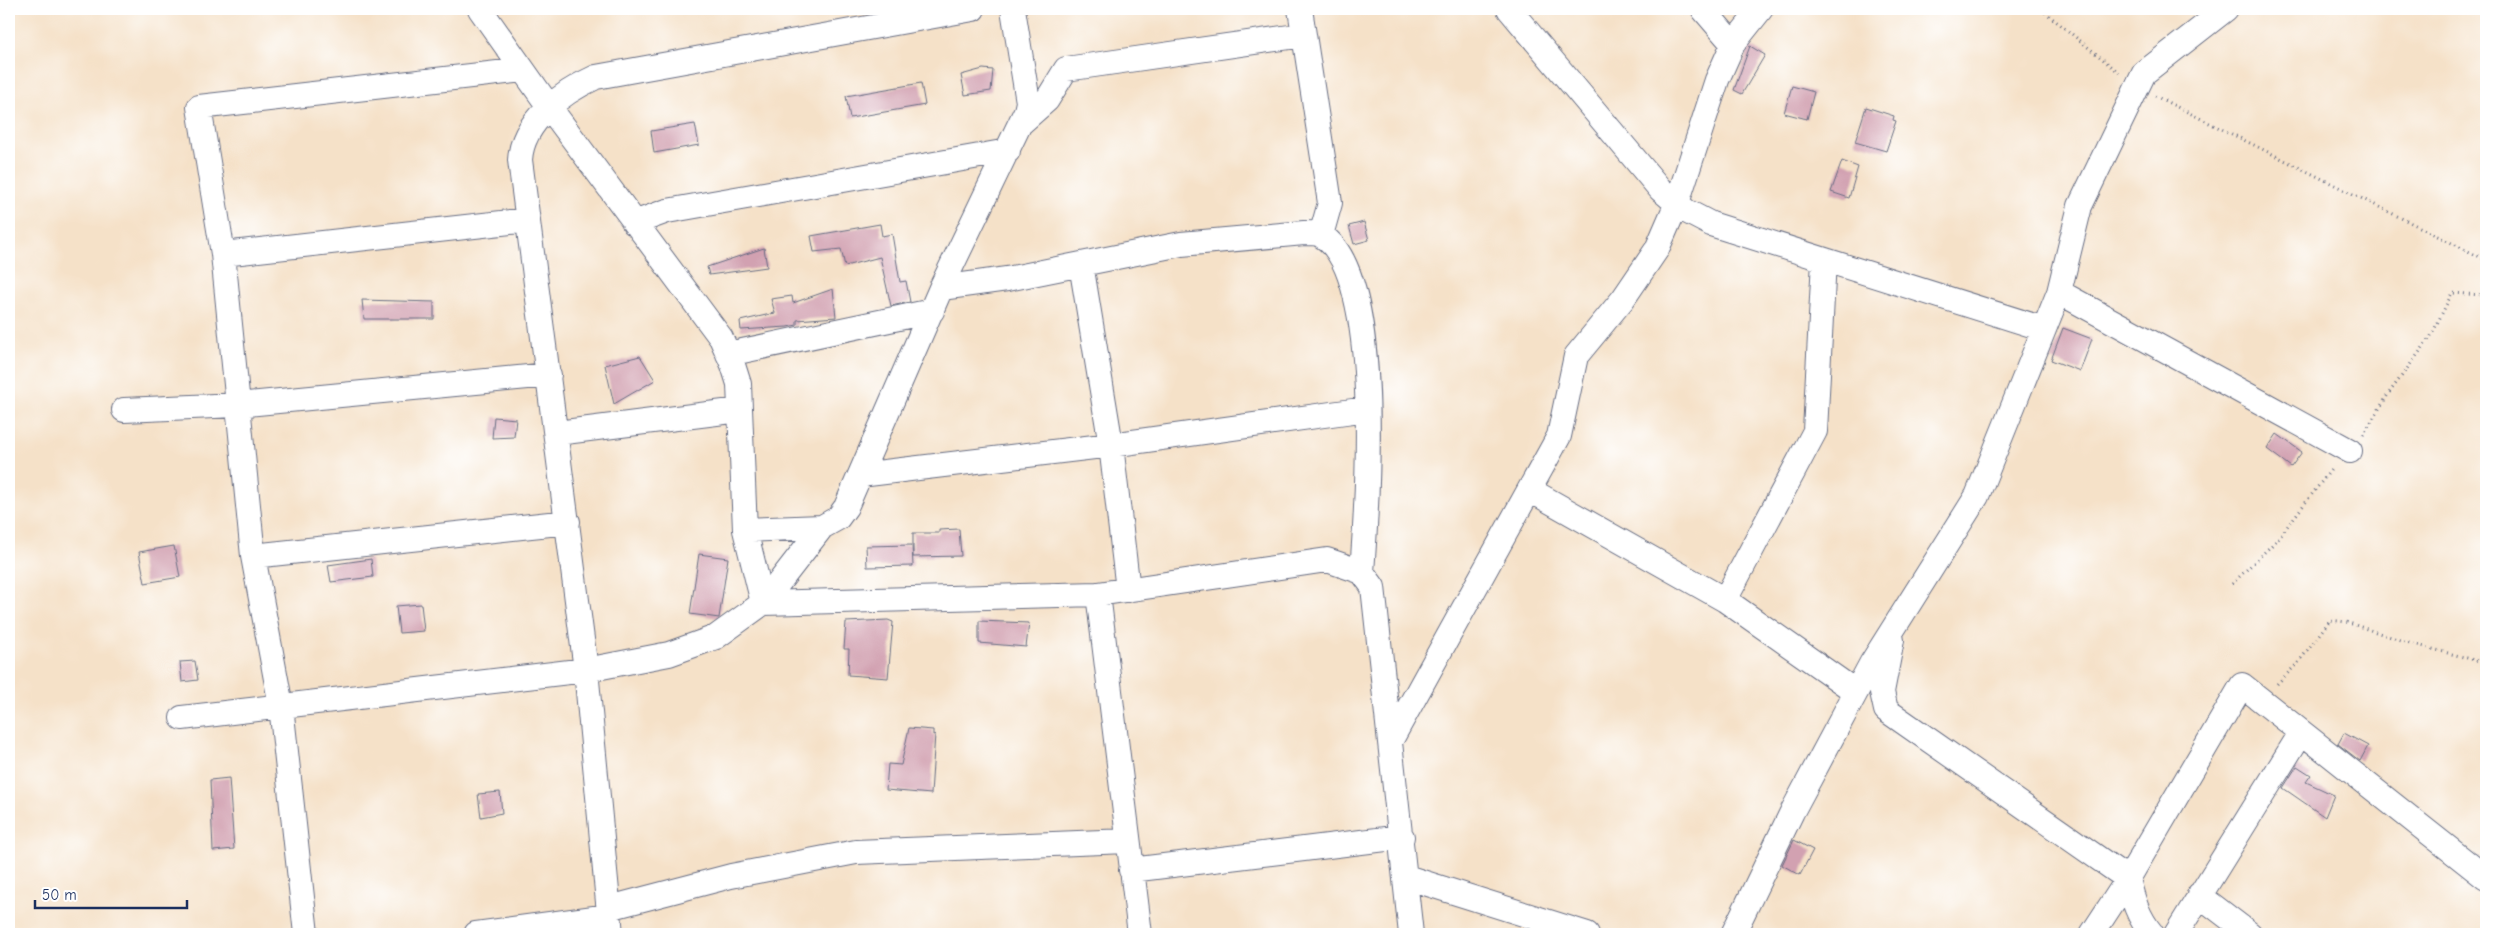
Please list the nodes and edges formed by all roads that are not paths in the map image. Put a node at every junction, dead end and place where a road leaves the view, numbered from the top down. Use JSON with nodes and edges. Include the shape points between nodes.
{"nodes":[{"id":1,"x":480,"y":9,"type":"edge"},
{"id":2,"x":973,"y":9,"type":"edge"},
{"id":3,"x":1013,"y":9,"type":"edge"},
{"id":4,"x":1300,"y":9,"type":"edge"},
{"id":5,"x":1508,"y":9,"type":"edge"},
{"id":6,"x":1703,"y":9,"type":"edge"},
{"id":7,"x":1761,"y":9,"type":"edge"},
{"id":8,"x":2226,"y":9,"type":"edge"},
{"id":9,"x":1304,"y":35,"type":"junction"},
{"id":10,"x":1733,"y":44,"type":"junction"},
{"id":11,"x":523,"y":70,"type":"junction"},
{"id":12,"x":550,"y":108,"type":"junction"},
{"id":13,"x":1021,"y":123,"type":"junction"},
{"id":14,"x":1008,"y":151,"type":"junction"},
{"id":15,"x":1677,"y":204,"type":"junction"},
{"id":16,"x":528,"y":220,"type":"junction"},
{"id":17,"x":634,"y":223,"type":"junction"},
{"id":18,"x":1321,"y":234,"type":"junction"},
{"id":19,"x":223,"y":254,"type":"junction"},
{"id":20,"x":1824,"y":260,"type":"junction"},
{"id":21,"x":1081,"y":264,"type":"junction"},
{"id":22,"x":941,"y":288,"type":"junction"},
{"id":23,"x":2059,"y":292,"type":"junction"},
{"id":24,"x":932,"y":311,"type":"junction"},
{"id":25,"x":2044,"y":329,"type":"junction"},
{"id":26,"x":728,"y":354,"type":"junction"},
{"id":27,"x":549,"y":375,"type":"junction"},
{"id":28,"x":237,"y":405,"type":"junction"},
{"id":29,"x":1367,"y":409,"type":"junction"},
{"id":30,"x":124,"y":410,"type":"dead end"},
{"id":31,"x":740,"y":410,"type":"junction"},
{"id":32,"x":556,"y":433,"type":"junction"},
{"id":33,"x":1111,"y":445,"type":"junction"},
{"id":34,"x":2350,"y":450,"type":"road end"},
{"id":35,"x":860,"y":475,"type":"junction"},
{"id":36,"x":1530,"y":490,"type":"junction"},
{"id":37,"x":568,"y":522,"type":"junction"},
{"id":38,"x":822,"y":527,"type":"junction"},
{"id":39,"x":745,"y":530,"type":"junction"},
{"id":40,"x":253,"y":556,"type":"junction"},
{"id":41,"x":1362,"y":572,"type":"junction"},
{"id":42,"x":1128,"y":590,"type":"junction"},
{"id":43,"x":1098,"y":594,"type":"junction"},
{"id":44,"x":1725,"y":600,"type":"junction"},
{"id":45,"x":763,"y":603,"type":"junction"},
{"id":46,"x":1895,"y":626,"type":"junction"},
{"id":47,"x":586,"y":670,"type":"junction"},
{"id":48,"x":1856,"y":692,"type":"junction"},
{"id":49,"x":281,"y":706,"type":"junction"},
{"id":50,"x":182,"y":718,"type":"dead end"},
{"id":51,"x":2301,"y":733,"type":"junction"},
{"id":52,"x":1391,"y":740,"type":"junction"},
{"id":53,"x":1402,"y":837,"type":"junction"},
{"id":54,"x":1127,"y":841,"type":"junction"},
{"id":55,"x":1130,"y":870,"type":"junction"},
{"id":56,"x":1406,"y":877,"type":"junction"},
{"id":57,"x":2486,"y":878,"type":"edge"},
{"id":58,"x":2128,"y":879,"type":"junction"},
{"id":59,"x":2200,"y":895,"type":"junction"},
{"id":60,"x":610,"y":919,"type":"edge"},
{"id":61,"x":306,"y":934,"type":"edge"},
{"id":62,"x":476,"y":934,"type":"edge"},
{"id":63,"x":1140,"y":934,"type":"edge"},
{"id":64,"x":1411,"y":934,"type":"edge"},
{"id":65,"x":1587,"y":934,"type":"edge"},
{"id":66,"x":1732,"y":934,"type":"edge"},
{"id":67,"x":2092,"y":934,"type":"edge"},
{"id":68,"x":2152,"y":934,"type":"edge"},
{"id":69,"x":2176,"y":934,"type":"edge"},
{"id":70,"x":2250,"y":934,"type":"edge"}],
"edges":[{"from":1,"to":11,"type":"street"},
{"from":2,"to":12,"type":"street","via":[[596,77],[574,86]]},
{"from":3,"to":13,"type":"street","via":[[1028,102]]},
{"from":4,"to":9,"type":"street"},
{"from":5,"to":15,"type":"street","via":[[1660,189]]},
{"from":6,"to":10,"type":"street"},
{"from":7,"to":10,"type":"street"},
{"from":8,"to":23,"type":"street","via":[[2144,73],[2080,206]]},
{"from":9,"to":13,"type":"street","via":[[1066,69],[1047,100]]},
{"from":9,"to":18,"type":"street","via":[[1330,203]]},
{"from":10,"to":15,"type":"street","via":[[1717,80]]},
{"from":11,"to":12,"type":"street"},
{"from":11,"to":19,"type":"street","via":[[199,107]]},
{"from":12,"to":16,"type":"street","via":[[530,126],[521,149]]},
{"from":12,"to":17,"type":"street"},
{"from":13,"to":14,"type":"street"},
{"from":14,"to":17,"type":"street","via":[[667,211]]},
{"from":14,"to":22,"type":"street"},
{"from":15,"to":20,"type":"street","via":[[1711,224]]},
{"from":15,"to":36,"type":"street","via":[[1657,249],[1623,300],[1576,356],[1559,436]]},
{"from":16,"to":19,"type":"street"},
{"from":16,"to":27,"type":"street"},
{"from":17,"to":26,"type":"street","via":[[721,338]]},
{"from":18,"to":21,"type":"street","via":[[1181,244]]},
{"from":18,"to":29,"type":"street","via":[[1332,244],[1355,290],[1364,329]]},
{"from":19,"to":28,"type":"street"},
{"from":20,"to":25,"type":"street"},
{"from":20,"to":44,"type":"street","via":[[1815,431]]},
{"from":21,"to":22,"type":"street"},
{"from":21,"to":33,"type":"street"},
{"from":22,"to":24,"type":"street"},
{"from":23,"to":25,"type":"street"},
{"from":23,"to":34,"type":"street"},
{"from":24,"to":26,"type":"street"},
{"from":24,"to":35,"type":"street"},
{"from":25,"to":46,"type":"street","via":[[1977,496]]},
{"from":26,"to":31,"type":"street","via":[[739,384]]},
{"from":27,"to":28,"type":"street"},
{"from":27,"to":32,"type":"street"},
{"from":28,"to":30,"type":"street"},
{"from":28,"to":40,"type":"street"},
{"from":29,"to":33,"type":"street"},
{"from":29,"to":41,"type":"street","via":[[1369,490]]},
{"from":31,"to":32,"type":"street"},
{"from":31,"to":39,"type":"street"},
{"from":32,"to":37,"type":"street"},
{"from":33,"to":35,"type":"street"},
{"from":33,"to":42,"type":"street"},
{"from":35,"to":38,"type":"street","via":[[846,508],[838,518]]},
{"from":36,"to":44,"type":"street"},
{"from":36,"to":52,"type":"street"},
{"from":37,"to":40,"type":"street"},
{"from":37,"to":47,"type":"street"},
{"from":38,"to":39,"type":"street"},
{"from":38,"to":45,"type":"street"},
{"from":39,"to":45,"type":"street"},
{"from":40,"to":49,"type":"street"},
{"from":41,"to":42,"type":"street","via":[[1327,560]]},
{"from":41,"to":52,"type":"street","via":[[1374,587]]},
{"from":42,"to":43,"type":"street"},
{"from":43,"to":45,"type":"street"},
{"from":43,"to":54,"type":"street"},
{"from":44,"to":48,"type":"street"},
{"from":45,"to":47,"type":"street","via":[[716,637],[669,654]]},
{"from":46,"to":48,"type":"street"},
{"from":46,"to":58,"type":"street","via":[[1882,692],[1886,710]]},
{"from":47,"to":49,"type":"street"},
{"from":47,"to":60,"type":"street"},
{"from":48,"to":66,"type":"street"},
{"from":49,"to":50,"type":"street"},
{"from":49,"to":61,"type":"street"},
{"from":51,"to":57,"type":"street"},
{"from":51,"to":58,"type":"street","via":[[2242,685]]},
{"from":51,"to":59,"type":"street"},
{"from":52,"to":53,"type":"street"},
{"from":53,"to":55,"type":"street"},
{"from":53,"to":56,"type":"street"},
{"from":54,"to":55,"type":"street"},
{"from":54,"to":60,"type":"street","via":[[856,852],[731,876]]},
{"from":55,"to":63,"type":"street"},
{"from":56,"to":64,"type":"street"},
{"from":56,"to":65,"type":"street"},
{"from":58,"to":67,"type":"street"},
{"from":58,"to":68,"type":"street","via":[[2143,923]]},
{"from":59,"to":69,"type":"street"},
{"from":59,"to":70,"type":"street"},
{"from":60,"to":62,"type":"street"}]}
